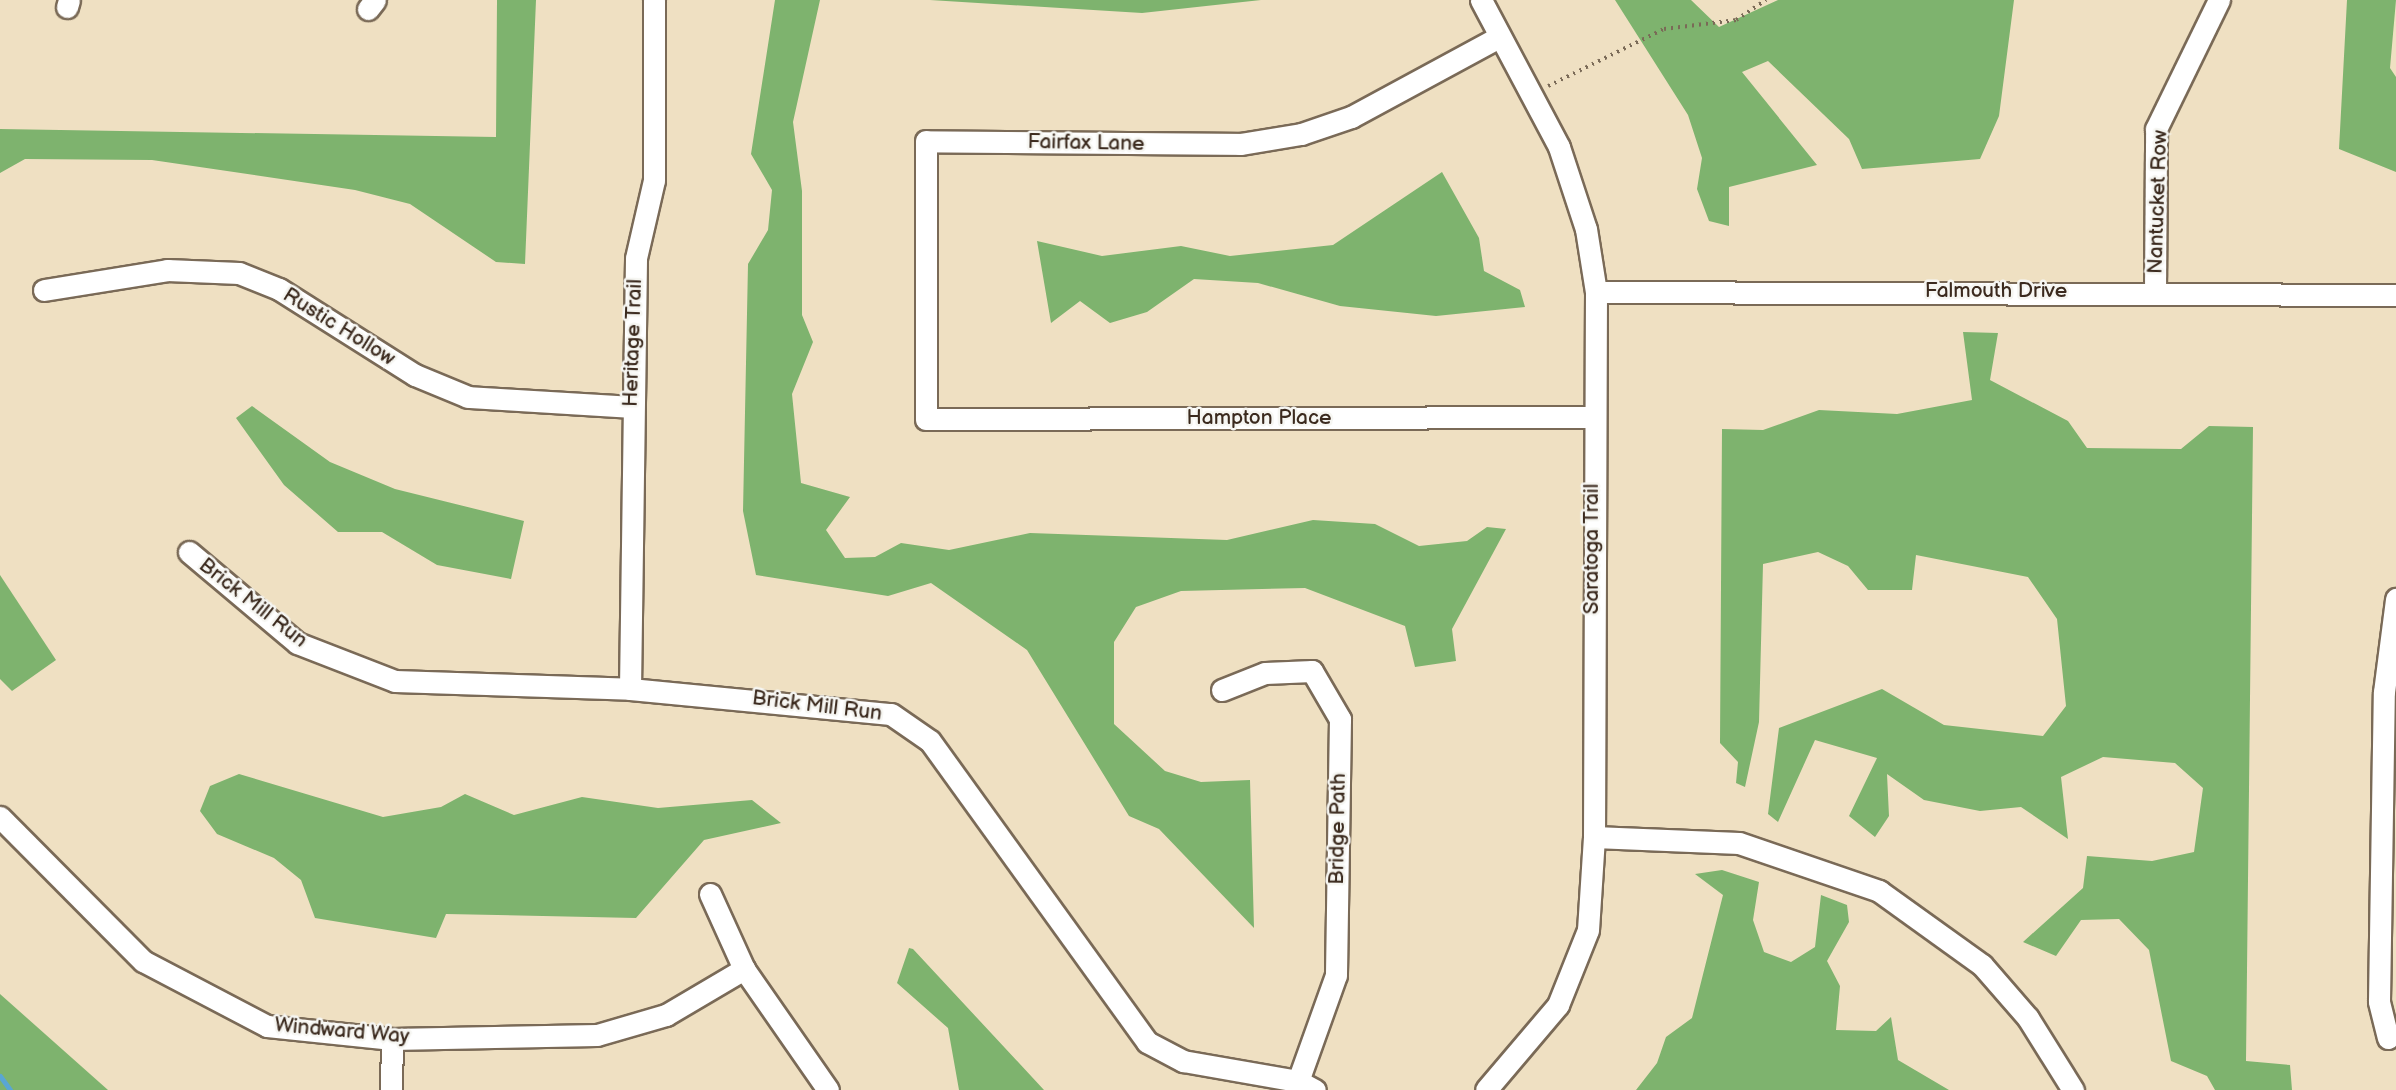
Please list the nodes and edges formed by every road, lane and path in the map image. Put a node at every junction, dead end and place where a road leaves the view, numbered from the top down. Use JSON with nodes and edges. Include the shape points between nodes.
{"nodes":[{"id":1,"x":654,"y":0,"type":"edge"},
{"id":2,"x":1481,"y":0,"type":"edge"},
{"id":3,"x":1766,"y":0,"type":"edge"},
{"id":4,"x":2219,"y":0,"type":"edge"},
{"id":5,"x":1499,"y":37,"type":"junction"},
{"id":6,"x":1531,"y":95,"type":"junction"},
{"id":7,"x":44,"y":290,"type":"dead end"},
{"id":8,"x":2155,"y":291,"type":"junction"},
{"id":9,"x":1596,"y":292,"type":"junction"},
{"id":10,"x":2396,"y":295,"type":"edge"},
{"id":11,"x":631,"y":407,"type":"junction"},
{"id":12,"x":1591,"y":417,"type":"junction"},
{"id":13,"x":926,"y":419,"type":"joint"},
{"id":14,"x":189,"y":552,"type":"dead end"},
{"id":15,"x":2396,"y":600,"type":"edge"},
{"id":16,"x":630,"y":689,"type":"junction"},
{"id":17,"x":1222,"y":690,"type":"dead end"},
{"id":18,"x":0,"y":817,"type":"edge"},
{"id":19,"x":1594,"y":837,"type":"junction"},
{"id":20,"x":710,"y":894,"type":"dead end"},
{"id":21,"x":744,"y":969,"type":"junction"},
{"id":22,"x":2388,"y":1038,"type":"dead end"},
{"id":23,"x":392,"y":1039,"type":"junction"},
{"id":24,"x":1307,"y":1086,"type":"edge"},
{"id":25,"x":391,"y":1090,"type":"edge"},
{"id":26,"x":828,"y":1090,"type":"edge"},
{"id":27,"x":1486,"y":1090,"type":"edge"},
{"id":28,"x":2073,"y":1090,"type":"edge"}],
"edges":[{"from":1,"to":11,"type":"street","name":"Heritage Trail","via":[[654,180],[636,258]]},
{"from":2,"to":5,"type":"street","name":"Saratoga Trail"},
{"from":3,"to":6,"type":"path","via":[[1736,20],[1664,29]]},
{"from":4,"to":8,"type":"street","name":"Nantucket Row","via":[[2157,129]]},
{"from":5,"to":6,"type":"street","name":"Saratoga Trail"},
{"from":5,"to":13,"type":"street","name":"Fairfax Lane","via":[[1351,117],[1301,134],[1240,144],[926,141]]},
{"from":6,"to":9,"type":"street","name":"Saratoga Trail","via":[[1575,188]]},
{"from":7,"to":11,"type":"street","name":"Rustic Hollow","via":[[167,270],[239,273],[290,295],[415,375],[468,397]]},
{"from":8,"to":9,"type":"street","name":"Falmouth Drive"},
{"from":8,"to":10,"type":"street","name":"Falmouth Drive"},
{"from":9,"to":12,"type":"street","name":"Saratoga Trail"},
{"from":11,"to":16,"type":"street","name":"Heritage Trail"},
{"from":12,"to":13,"type":"street","name":"Hampton Place"},
{"from":12,"to":19,"type":"street","name":"Saratoga Trail"},
{"from":14,"to":16,"type":"street","name":"Brick Mill Run","via":[[297,643],[344,666],[395,681],[462,688]]},
{"from":15,"to":22,"type":"street","via":[[2384,692],[2379,974]]},
{"from":16,"to":24,"type":"street","name":"Brick Mill Run","via":[[891,714],[930,741],[1147,1042],[1183,1061]]},
{"from":17,"to":24,"type":"street","name":"Bridge Path","via":[[1265,673],[1312,671],[1340,719],[1336,975]]},
{"from":18,"to":23,"type":"street","name":"Windward Way","via":[[143,961],[267,1026]]},
{"from":19,"to":27,"type":"street","name":"Saratoga Trail","via":[[1588,930],[1576,968],[1558,1005]]},
{"from":19,"to":28,"type":"street","via":[[1739,843],[1879,891],[1982,965],[2028,1018]]},
{"from":20,"to":21,"type":"street"},
{"from":21,"to":23,"type":"street","name":"Windward Way","via":[[666,1015],[597,1035]]},
{"from":21,"to":26,"type":"street"},
{"from":23,"to":25,"type":"street"}]}
